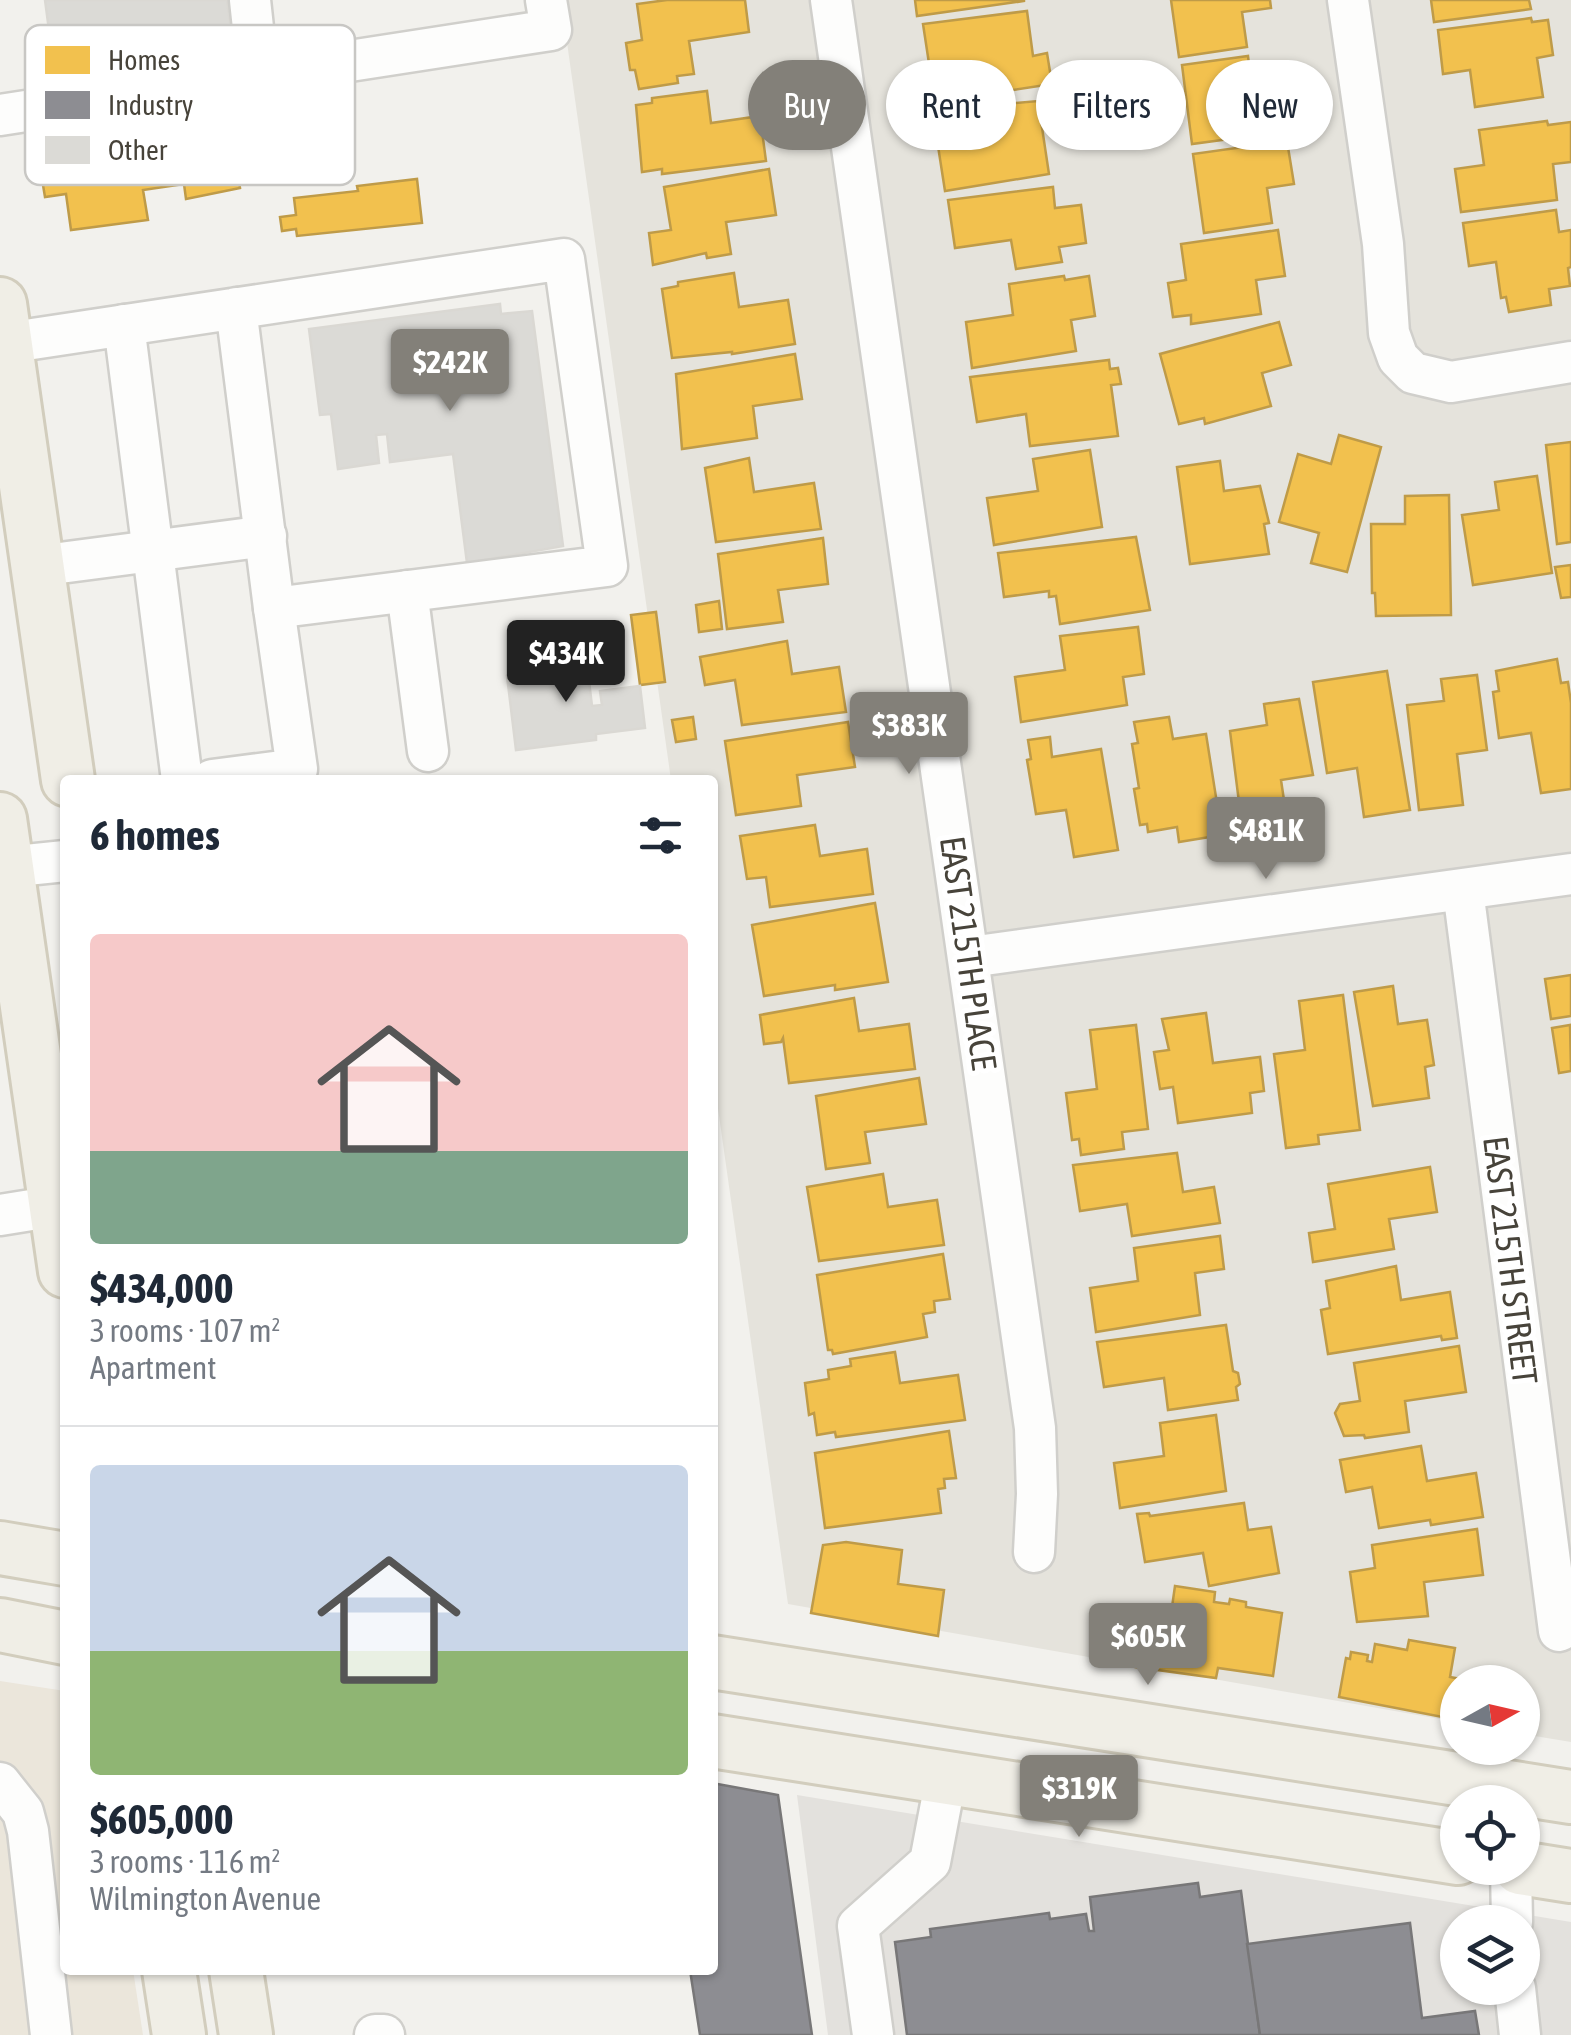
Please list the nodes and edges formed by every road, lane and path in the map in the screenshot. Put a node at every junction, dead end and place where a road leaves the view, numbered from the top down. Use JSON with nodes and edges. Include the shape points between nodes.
{"nodes":[{"id":1,"x":250,"y":0,"type":"edge"},
{"id":2,"x":546,"y":0,"type":"edge"},
{"id":3,"x":831,"y":0,"type":"edge"},
{"id":4,"x":1348,"y":0,"type":"edge"},
{"id":5,"x":253,"y":25,"type":"edge"},
{"id":6,"x":355,"y":59,"type":"edge"},
{"id":7,"x":25,"y":111,"type":"edge"},
{"id":8,"x":0,"y":115,"type":"edge"},
{"id":9,"x":236,"y":308,"type":"junction"},
{"id":10,"x":3,"y":324,"type":"edge"},
{"id":11,"x":124,"y":325,"type":"junction"},
{"id":12,"x":1571,"y":362,"type":"edge"},
{"id":13,"x":266,"y":536,"type":"junction"},
{"id":14,"x":153,"y":551,"type":"junction"},
{"id":15,"x":37,"y":566,"type":"junction"},
{"id":16,"x":406,"y":591,"type":"junction"},
{"id":17,"x":274,"y":608,"type":"junction"},
{"id":18,"x":428,"y":751,"type":"dead end"},
{"id":19,"x":67,"y":775,"type":"edge"},
{"id":20,"x":181,"y":775,"type":"edge"},
{"id":21,"x":251,"y":775,"type":"edge"},
{"id":22,"x":2,"y":854,"type":"edge"},
{"id":23,"x":60,"y":860,"type":"edge"},
{"id":24,"x":1571,"y":874,"type":"edge"},
{"id":25,"x":1463,"y":890,"type":"junction"},
{"id":26,"x":970,"y":958,"type":"junction"},
{"id":27,"x":56,"y":1206,"type":"junction"},
{"id":28,"x":0,"y":1215,"type":"edge"},
{"id":29,"x":60,"y":1235,"type":"edge"},
{"id":30,"x":0,"y":1548,"type":"edge"},
{"id":31,"x":1034,"y":1552,"type":"dead end"},
{"id":32,"x":60,"y":1557,"type":"edge"},
{"id":33,"x":0,"y":1626,"type":"edge"},
{"id":34,"x":1559,"y":1630,"type":"dead end"},
{"id":35,"x":60,"y":1637,"type":"edge"},
{"id":36,"x":718,"y":1663,"type":"edge"},
{"id":37,"x":718,"y":1742,"type":"edge"},
{"id":38,"x":946,"y":1778,"type":"junction"},
{"id":39,"x":0,"y":1783,"type":"edge"},
{"id":40,"x":1571,"y":1797,"type":"edge"},
{"id":41,"x":1440,"y":1855,"type":"edge"},
{"id":42,"x":1540,"y":1871,"type":"edge"},
{"id":43,"x":1571,"y":1876,"type":"edge"},
{"id":44,"x":170,"y":1975,"type":"edge"},
{"id":45,"x":237,"y":1975,"type":"edge"},
{"id":46,"x":1517,"y":2005,"type":"edge"},
{"id":47,"x":50,"y":2035,"type":"edge"},
{"id":48,"x":178,"y":2035,"type":"edge"},
{"id":49,"x":246,"y":2035,"type":"edge"},
{"id":50,"x":376,"y":2035,"type":"edge"},
{"id":51,"x":384,"y":2035,"type":"edge"},
{"id":52,"x":873,"y":2035,"type":"edge"},
{"id":53,"x":1520,"y":2035,"type":"edge"}],
"edges":[{"from":1,"to":5,"type":"street"},
{"from":2,"to":6,"type":"street","via":[[551,30]]},
{"from":3,"to":26,"type":"street","name":"EAST 215TH PLACE"},
{"from":4,"to":12,"type":"street","via":[[1389,333],[1398,358],[1414,373],[1450,382]]},
{"from":7,"to":8,"type":"street"},
{"from":9,"to":11,"type":"street"},
{"from":9,"to":13,"type":"street"},
{"from":9,"to":16,"type":"street","via":[[564,259],[607,566]]},
{"from":10,"to":11,"type":"street"},
{"from":10,"to":15,"type":"main road"},
{"from":11,"to":14,"type":"street"},
{"from":13,"to":14,"type":"street"},
{"from":13,"to":17,"type":"street"},
{"from":14,"to":15,"type":"street"},
{"from":14,"to":20,"type":"street"},
{"from":15,"to":19,"type":"main road"},
{"from":16,"to":17,"type":"street"},
{"from":16,"to":18,"type":"street"},
{"from":17,"to":21,"type":"street","via":[[297,769]]},
{"from":22,"to":23,"type":"street"},
{"from":22,"to":27,"type":"main road"},
{"from":24,"to":25,"type":"street"},
{"from":25,"to":26,"type":"street"},
{"from":25,"to":34,"type":"street","name":"EAST 215TH STREET"},
{"from":26,"to":31,"type":"street","name":"EAST 215TH PLACE","via":[[1035,1428]]},
{"from":27,"to":28,"type":"street"},
{"from":27,"to":29,"type":"main road"},
{"from":30,"to":32,"type":"main road"},
{"from":33,"to":35,"type":"main road"},
{"from":36,"to":40,"type":"main road"},
{"from":37,"to":38,"type":"main road"},
{"from":38,"to":41,"type":"main road"},
{"from":38,"to":52,"type":"street","via":[[930,1862],[858,1926]]},
{"from":39,"to":47,"type":"street","via":[[23,1812],[28,1831]]},
{"from":42,"to":43,"type":"main road"},
{"from":44,"to":48,"type":"main road"},
{"from":45,"to":49,"type":"main road"},
{"from":46,"to":53,"type":"street"},
{"from":50,"to":51,"type":"street"}]}
